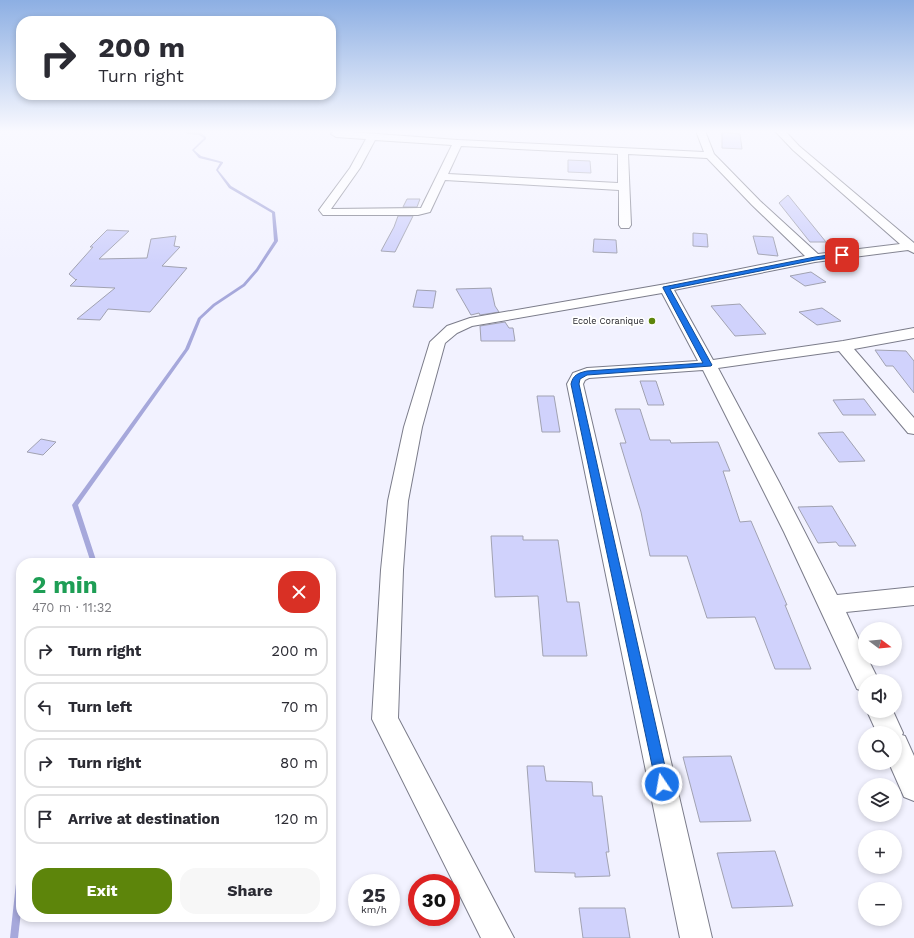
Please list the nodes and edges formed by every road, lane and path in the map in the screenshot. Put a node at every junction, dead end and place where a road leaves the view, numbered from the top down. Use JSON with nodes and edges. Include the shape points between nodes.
{"nodes":[{"id":1,"x":350,"y":175,"type":"edge"},
{"id":2,"x":624,"y":175,"type":"edge"},
{"id":3,"x":729,"y":175,"type":"edge"},
{"id":4,"x":827,"y":175,"type":"edge"},
{"id":5,"x":442,"y":177,"type":"joint"},
{"id":6,"x":624,"y":187,"type":"junction"},
{"id":7,"x":625,"y":225,"type":"dead end"},
{"id":8,"x":912,"y":248,"type":"edge"},
{"id":9,"x":815,"y":258,"type":"junction"},
{"id":10,"x":666,"y":288,"type":"junction"},
{"id":11,"x":914,"y":333,"type":"edge"},
{"id":12,"x":843,"y":346,"type":"junction"},
{"id":13,"x":708,"y":365,"type":"junction"},
{"id":14,"x":914,"y":430,"type":"edge"},
{"id":15,"x":914,"y":596,"type":"edge"},
{"id":16,"x":831,"y":605,"type":"junction"},
{"id":17,"x":863,"y":674,"type":"edge"},
{"id":18,"x":902,"y":760,"type":"edge"},
{"id":19,"x":914,"y":786,"type":"edge"},
{"id":20,"x":498,"y":938,"type":"edge"},
{"id":21,"x":696,"y":938,"type":"edge"}],
"edges":[{"from":1,"to":5,"type":"street","via":[[326,210],[327,213],[424,212]]},
{"from":2,"to":6,"type":"street"},
{"from":3,"to":9,"type":"street"},
{"from":4,"to":8,"type":"street"},
{"from":5,"to":6,"type":"street"},
{"from":6,"to":7,"type":"street"},
{"from":8,"to":9,"type":"street"},
{"from":9,"to":10,"type":"street"},
{"from":10,"to":13,"type":"street"},
{"from":10,"to":20,"type":"street","via":[[457,326],[445,333],[438,342],[413,427],[398,501],[385,719]]},
{"from":11,"to":12,"type":"street"},
{"from":12,"to":13,"type":"street"},
{"from":12,"to":14,"type":"street"},
{"from":13,"to":16,"type":"street"},
{"from":13,"to":21,"type":"street","via":[[587,373],[576,379],[575,384]]},
{"from":15,"to":16,"type":"street"},
{"from":16,"to":17,"type":"street"},
{"from":18,"to":19,"type":"street"}]}
